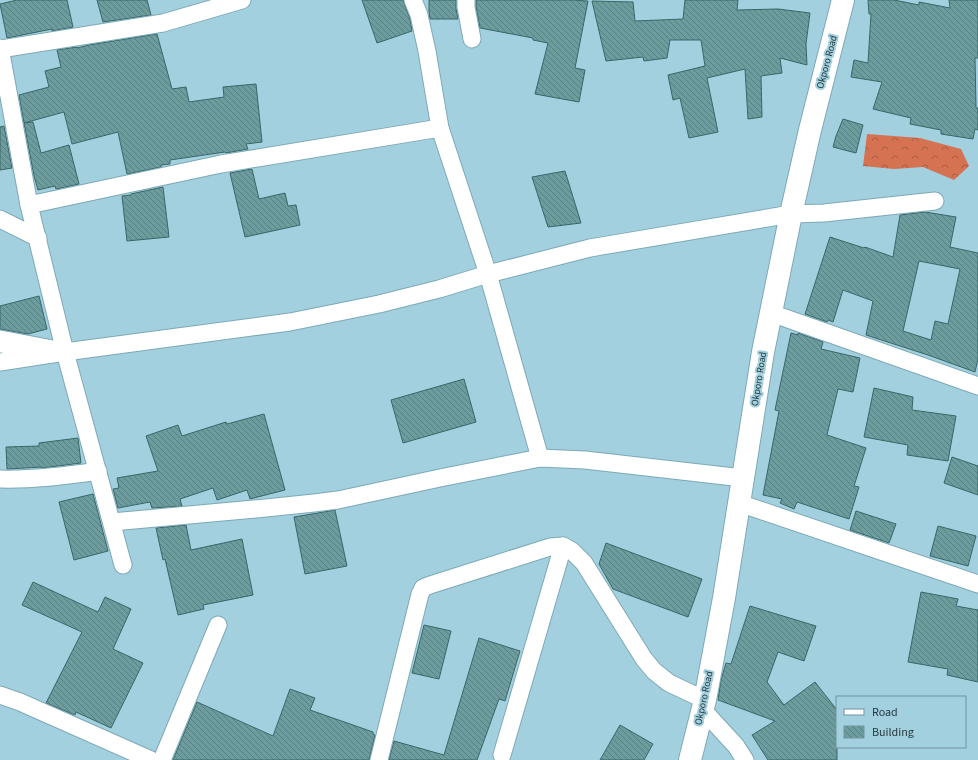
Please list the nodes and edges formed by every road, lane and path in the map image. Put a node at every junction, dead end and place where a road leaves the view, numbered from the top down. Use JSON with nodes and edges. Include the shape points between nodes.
{"nodes":[{"id":1,"x":242,"y":0,"type":"edge"},
{"id":2,"x":413,"y":0,"type":"edge"},
{"id":3,"x":466,"y":0,"type":"edge"},
{"id":4,"x":843,"y":0,"type":"edge"},
{"id":5,"x":472,"y":39,"type":"dead end"},
{"id":6,"x":0,"y":48,"type":"edge"},
{"id":7,"x":440,"y":128,"type":"junction"},
{"id":8,"x":935,"y":201,"type":"dead end"},
{"id":9,"x":29,"y":205,"type":"junction"},
{"id":10,"x":791,"y":214,"type":"junction"},
{"id":11,"x":0,"y":219,"type":"edge"},
{"id":12,"x":38,"y":238,"type":"junction"},
{"id":13,"x":488,"y":274,"type":"junction"},
{"id":14,"x":771,"y":313,"type":"junction"},
{"id":15,"x":0,"y":335,"type":"edge"},
{"id":16,"x":0,"y":339,"type":"edge"},
{"id":17,"x":0,"y":344,"type":"edge"},
{"id":18,"x":65,"y":352,"type":"junction"},
{"id":19,"x":0,"y":362,"type":"edge"},
{"id":20,"x":978,"y":386,"type":"edge"},
{"id":21,"x":540,"y":458,"type":"junction"},
{"id":22,"x":98,"y":471,"type":"junction"},
{"id":23,"x":743,"y":478,"type":"junction"},
{"id":24,"x":0,"y":479,"type":"edge"},
{"id":25,"x":739,"y":503,"type":"junction"},
{"id":26,"x":112,"y":522,"type":"junction"},
{"id":27,"x":563,"y":546,"type":"junction"},
{"id":28,"x":123,"y":565,"type":"dead end"},
{"id":29,"x":978,"y":584,"type":"edge"},
{"id":30,"x":218,"y":625,"type":"dead end"},
{"id":31,"x":0,"y":695,"type":"edge"},
{"id":32,"x":704,"y":704,"type":"junction"},
{"id":33,"x":502,"y":755,"type":"dead end"},
{"id":34,"x":151,"y":760,"type":"edge"},
{"id":35,"x":162,"y":760,"type":"edge"},
{"id":36,"x":378,"y":760,"type":"edge"},
{"id":37,"x":690,"y":760,"type":"edge"},
{"id":38,"x":745,"y":760,"type":"edge"}],
"edges":[{"from":1,"to":6,"type":"street","via":[[163,23]]},
{"from":2,"to":7,"type":"street","via":[[427,51]]},
{"from":3,"to":5,"type":"street"},
{"from":4,"to":10,"type":"main road","name":"Okporo Road"},
{"from":6,"to":9,"type":"street"},
{"from":7,"to":9,"type":"street","via":[[221,164]]},
{"from":7,"to":13,"type":"street"},
{"from":8,"to":10,"type":"street"},
{"from":9,"to":12,"type":"street"},
{"from":10,"to":13,"type":"street","via":[[590,248]]},
{"from":10,"to":14,"type":"main road","name":"Okporo Road"},
{"from":11,"to":12,"type":"street"},
{"from":12,"to":18,"type":"street"},
{"from":13,"to":18,"type":"street","via":[[380,304],[290,322]]},
{"from":13,"to":21,"type":"street"},
{"from":14,"to":20,"type":"street"},
{"from":14,"to":23,"type":"main road","name":"Okporo Road"},
{"from":15,"to":18,"type":"street"},
{"from":16,"to":18,"type":"street"},
{"from":17,"to":18,"type":"street"},
{"from":18,"to":19,"type":"street"},
{"from":18,"to":22,"type":"street"},
{"from":21,"to":23,"type":"street","via":[[584,460]]},
{"from":21,"to":26,"type":"street","via":[[338,500]]},
{"from":22,"to":24,"type":"street","via":[[51,478]]},
{"from":22,"to":26,"type":"street"},
{"from":23,"to":25,"type":"main road","name":"Okporo Road"},
{"from":25,"to":29,"type":"street"},
{"from":25,"to":32,"type":"main road","name":"Okporo Road"},
{"from":26,"to":28,"type":"street"},
{"from":27,"to":32,"type":"street","via":[[572,551],[584,564],[654,671],[668,683]]},
{"from":27,"to":33,"type":"street"},
{"from":27,"to":36,"type":"street","via":[[550,547],[423,588]]},
{"from":30,"to":35,"type":"street"},
{"from":31,"to":34,"type":"street"},
{"from":32,"to":37,"type":"main road","name":"Okporo Road"},
{"from":32,"to":38,"type":"street"}]}
